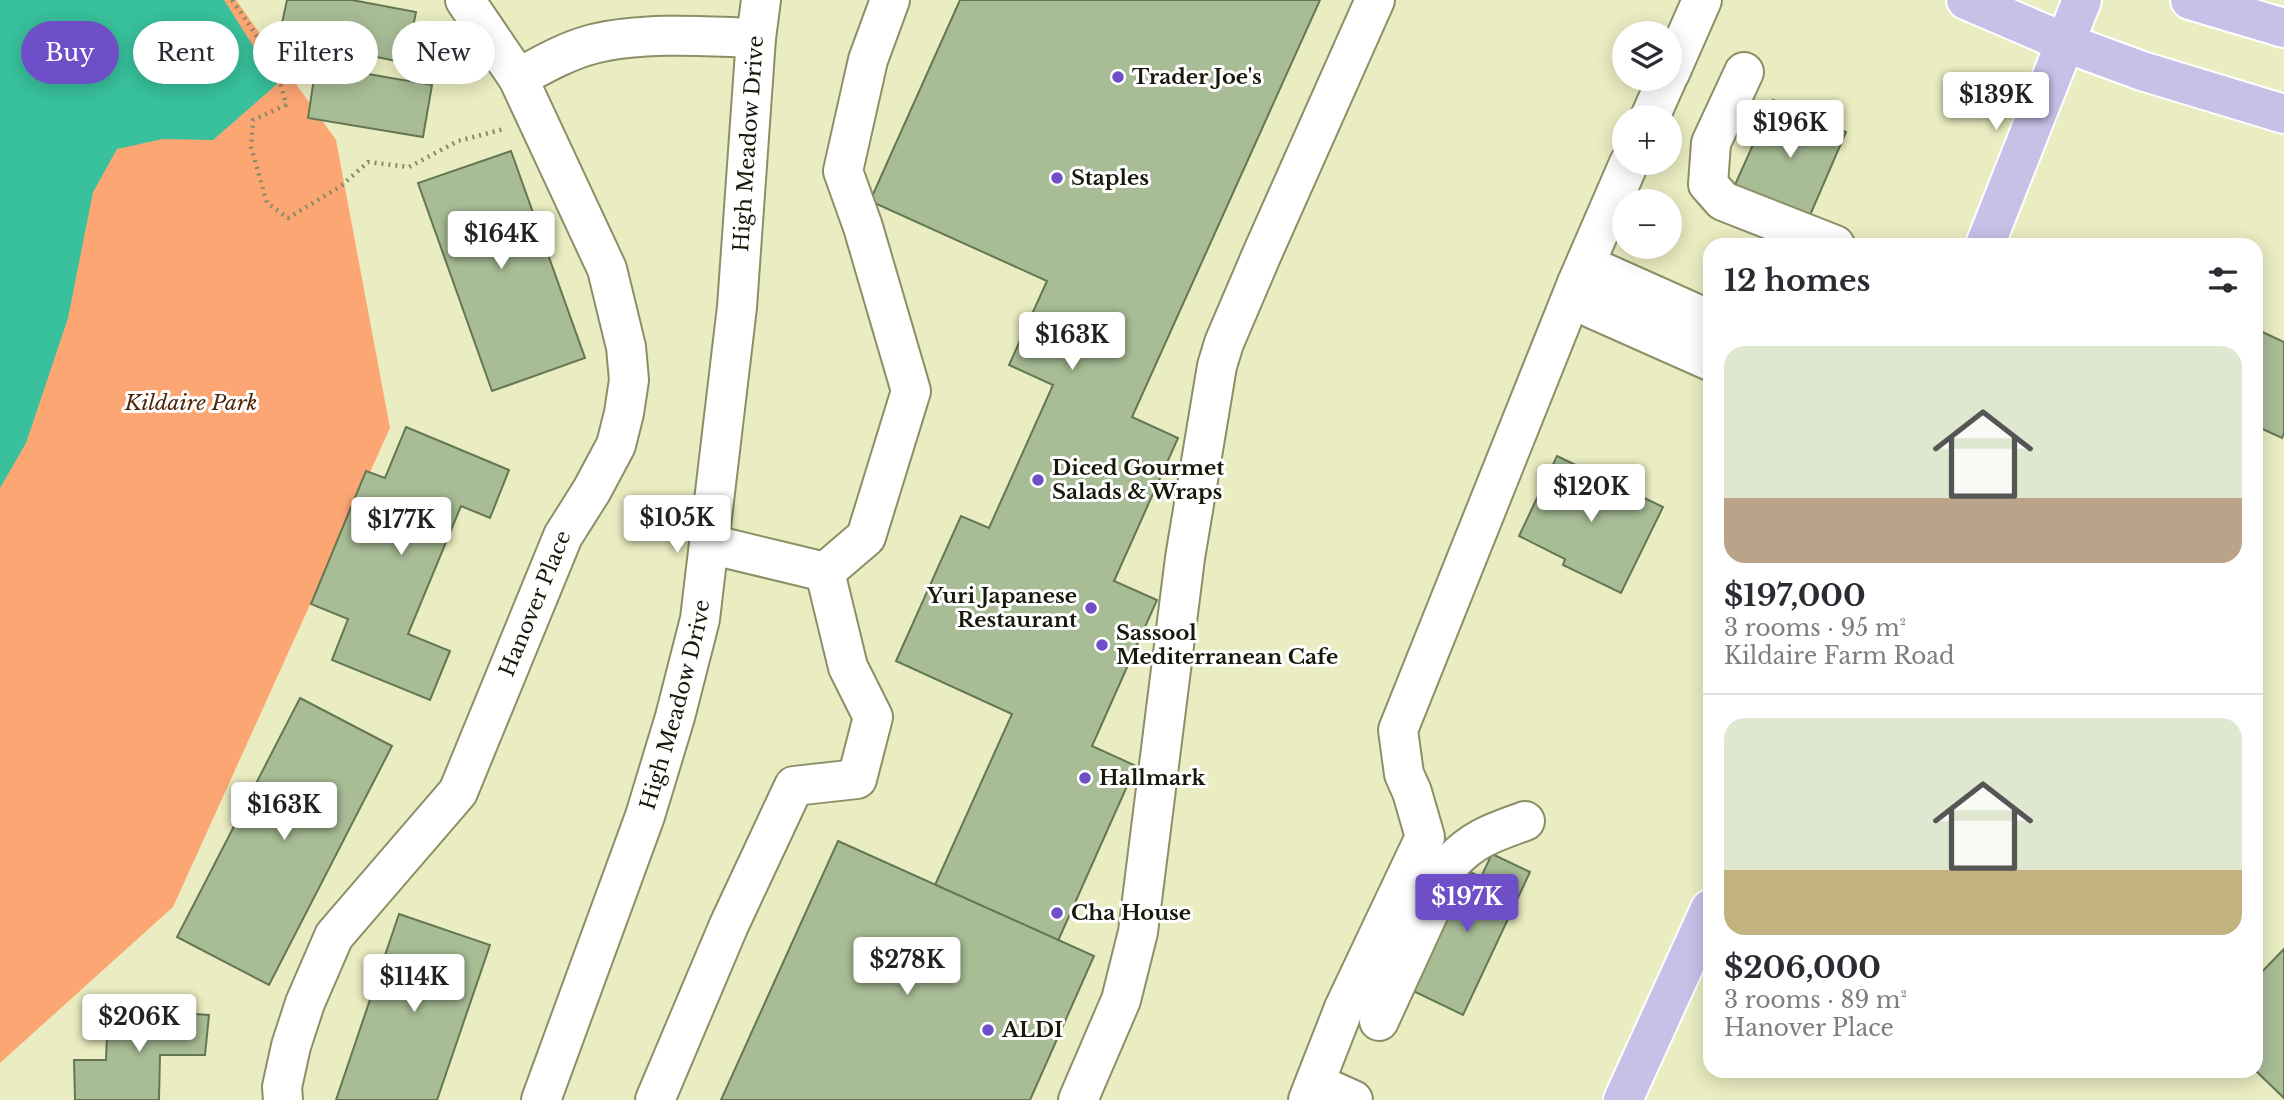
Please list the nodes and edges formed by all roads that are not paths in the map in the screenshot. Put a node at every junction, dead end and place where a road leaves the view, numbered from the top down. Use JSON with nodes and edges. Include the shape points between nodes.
{"nodes":[{"id":1,"x":465,"y":0,"type":"edge"},
{"id":2,"x":761,"y":0,"type":"edge"},
{"id":3,"x":890,"y":0,"type":"edge"},
{"id":4,"x":1375,"y":0,"type":"edge"},
{"id":5,"x":1702,"y":0,"type":"edge"},
{"id":6,"x":1966,"y":0,"type":"edge"},
{"id":7,"x":2082,"y":0,"type":"edge"},
{"id":8,"x":2190,"y":0,"type":"edge"},
{"id":9,"x":2284,"y":27,"type":"edge"},
{"id":10,"x":756,"y":38,"type":"junction"},
{"id":11,"x":2066,"y":43,"type":"junction"},
{"id":12,"x":1682,"y":46,"type":"edge"},
{"id":13,"x":1744,"y":72,"type":"dead end"},
{"id":14,"x":518,"y":78,"type":"junction"},
{"id":15,"x":2284,"y":114,"type":"edge"},
{"id":16,"x":1624,"y":175,"type":"edge"},
{"id":17,"x":1817,"y":238,"type":"edge"},
{"id":18,"x":1988,"y":238,"type":"edge"},
{"id":19,"x":1577,"y":283,"type":"junction"},
{"id":20,"x":1703,"y":317,"type":"edge"},
{"id":21,"x":1703,"y":357,"type":"edge"},
{"id":22,"x":709,"y":544,"type":"junction"},
{"id":23,"x":825,"y":572,"type":"junction"},
{"id":24,"x":1525,"y":821,"type":"dead end"},
{"id":25,"x":1703,"y":924,"type":"edge"},
{"id":26,"x":1379,"y":1021,"type":"dead end"},
{"id":27,"x":1311,"y":1092,"type":"edge"},
{"id":28,"x":283,"y":1100,"type":"edge"},
{"id":29,"x":541,"y":1100,"type":"edge"},
{"id":30,"x":655,"y":1100,"type":"edge"},
{"id":31,"x":1078,"y":1100,"type":"edge"},
{"id":32,"x":1353,"y":1100,"type":"edge"},
{"id":33,"x":1623,"y":1100,"type":"edge"}],
"edges":[{"from":1,"to":14,"type":"street","name":"Hanover Place"},
{"from":2,"to":10,"type":"street","name":"High Meadow Drive"},
{"from":3,"to":23,"type":"street","via":[[868,60],[844,172],[911,391],[866,537]]},
{"from":4,"to":31,"type":"street","via":[[1217,366],[1185,558],[1138,932],[1121,1000]]},
{"from":5,"to":12,"type":"street"},
{"from":6,"to":11,"type":"main road"},
{"from":7,"to":11,"type":"main road"},
{"from":8,"to":9,"type":"main road"},
{"from":10,"to":14,"type":"street","via":[[665,35],[593,44]]},
{"from":10,"to":22,"type":"street","name":"High Meadow Drive","via":[[737,307]]},
{"from":11,"to":15,"type":"main road"},
{"from":11,"to":18,"type":"main road"},
{"from":13,"to":17,"type":"street","via":[[1711,142],[1708,184],[1723,201]]},
{"from":14,"to":28,"type":"street","name":"Hanover Place","via":[[607,269],[618,309],[629,380],[616,444],[563,536],[458,792],[334,936],[291,1045]]},
{"from":16,"to":19,"type":"street"},
{"from":19,"to":20,"type":"street","via":[[1605,273]]},
{"from":19,"to":21,"type":"street","via":[[1593,309]]},
{"from":19,"to":27,"type":"street","via":[[1398,730],[1404,774],[1425,837],[1344,1008]]},
{"from":22,"to":23,"type":"street"},
{"from":22,"to":29,"type":"street","name":"High Meadow Drive","via":[[700,619],[645,816]]},
{"from":23,"to":30,"type":"street","via":[[848,667],[873,717],[857,779],[794,786]]},
{"from":24,"to":26,"type":"street","via":[[1479,838],[1452,862]]},
{"from":25,"to":33,"type":"main road"},
{"from":27,"to":32,"type":"street"}]}
